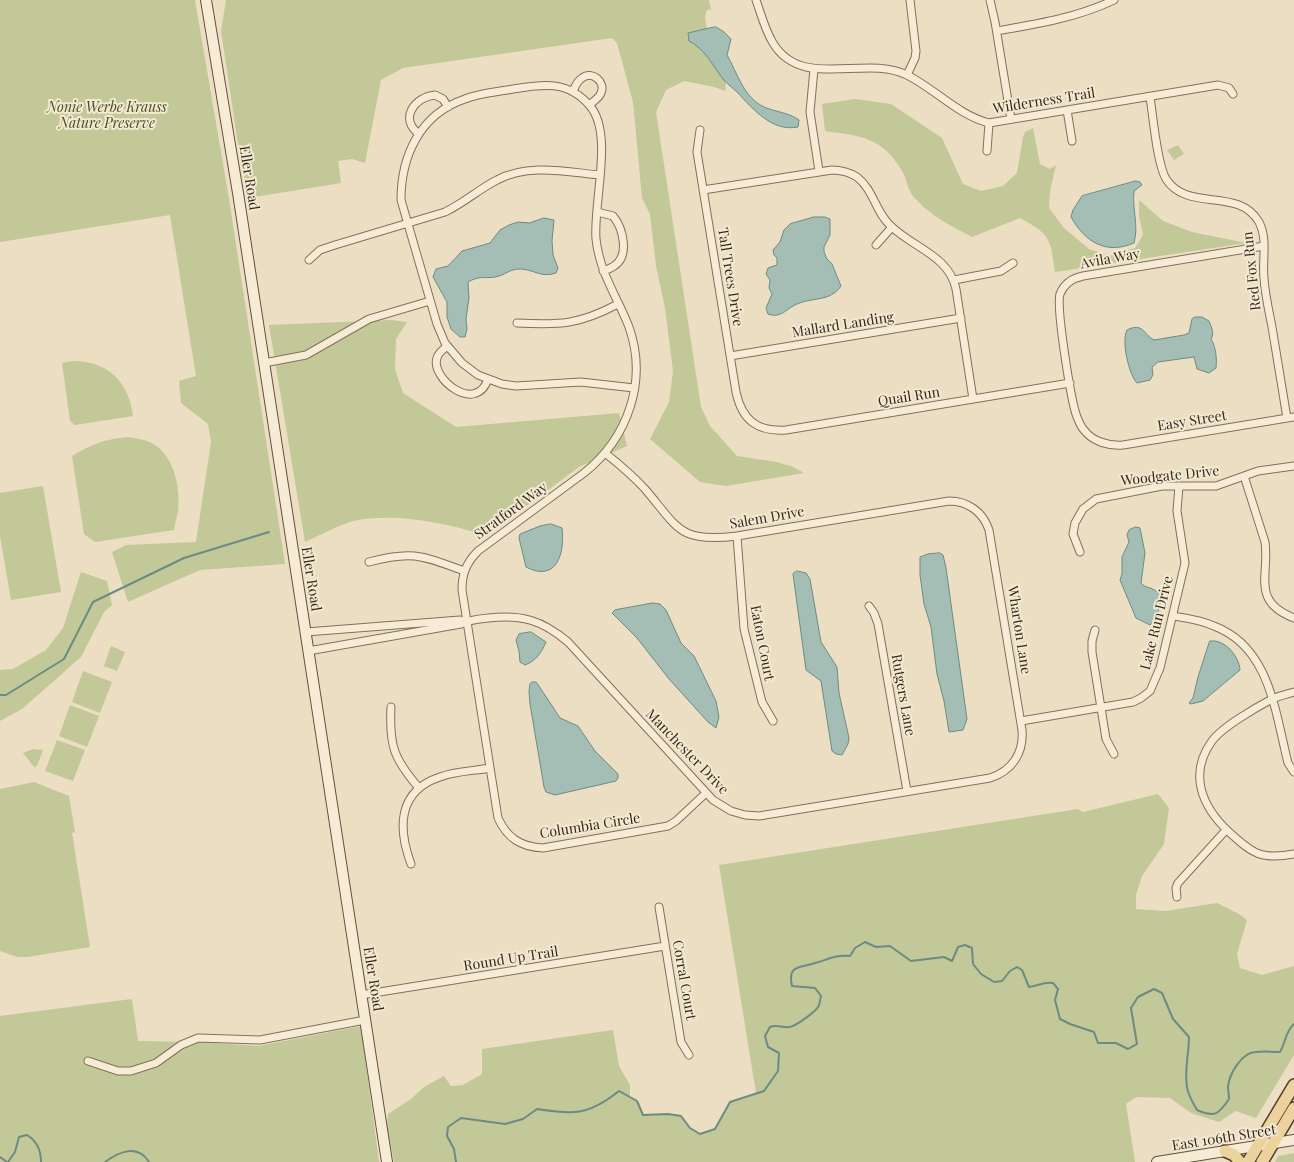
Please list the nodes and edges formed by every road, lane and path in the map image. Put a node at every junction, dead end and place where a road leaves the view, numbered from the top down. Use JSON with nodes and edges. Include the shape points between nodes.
{"nodes":[{"id":1,"x":206,"y":0,"type":"edge"},
{"id":2,"x":756,"y":0,"type":"edge"},
{"id":3,"x":910,"y":0,"type":"edge"},
{"id":4,"x":990,"y":0,"type":"edge"},
{"id":5,"x":1114,"y":0,"type":"edge"},
{"id":6,"x":997,"y":31,"type":"junction"},
{"id":7,"x":814,"y":69,"type":"junction"},
{"id":8,"x":907,"y":75,"type":"junction"},
{"id":9,"x":573,"y":92,"type":"junction"},
{"id":10,"x":1233,"y":94,"type":"dead end"},
{"id":11,"x":1150,"y":97,"type":"junction"},
{"id":12,"x":589,"y":105,"type":"junction"},
{"id":13,"x":448,"y":107,"type":"junction"},
{"id":14,"x":1067,"y":110,"type":"junction"},
{"id":15,"x":1011,"y":119,"type":"junction"},
{"id":16,"x":989,"y":123,"type":"junction"},
{"id":17,"x":700,"y":130,"type":"dead end"},
{"id":18,"x":419,"y":134,"type":"junction"},
{"id":19,"x":1072,"y":141,"type":"dead end"},
{"id":20,"x":987,"y":151,"type":"dead end"},
{"id":21,"x":819,"y":171,"type":"junction"},
{"id":22,"x":600,"y":175,"type":"junction"},
{"id":23,"x":703,"y":190,"type":"junction"},
{"id":24,"x":597,"y":212,"type":"junction"},
{"id":25,"x":407,"y":223,"type":"junction"},
{"id":26,"x":892,"y":227,"type":"junction"},
{"id":27,"x":876,"y":245,"type":"dead end"},
{"id":28,"x":1264,"y":246,"type":"junction"},
{"id":29,"x":308,"y":260,"type":"dead end"},
{"id":30,"x":1013,"y":263,"type":"dead end"},
{"id":31,"x":603,"y":271,"type":"junction"},
{"id":32,"x":954,"y":280,"type":"junction"},
{"id":33,"x":430,"y":301,"type":"junction"},
{"id":34,"x":618,"y":304,"type":"junction"},
{"id":35,"x":961,"y":318,"type":"junction"},
{"id":36,"x":517,"y":323,"type":"dead end"},
{"id":37,"x":447,"y":346,"type":"junction"},
{"id":38,"x":730,"y":356,"type":"junction"},
{"id":39,"x":264,"y":363,"type":"junction"},
{"id":40,"x":488,"y":379,"type":"junction"},
{"id":41,"x":1070,"y":384,"type":"junction"},
{"id":42,"x":634,"y":388,"type":"junction"},
{"id":43,"x":974,"y":399,"type":"junction"},
{"id":44,"x":1290,"y":417,"type":"edge"},
{"id":45,"x":754,"y":423,"type":"joint"},
{"id":46,"x":1094,"y":439,"type":"joint"},
{"id":47,"x":606,"y":453,"type":"junction"},
{"id":48,"x":1294,"y":466,"type":"edge"},
{"id":49,"x":1244,"y":476,"type":"junction"},
{"id":50,"x":1178,"y":486,"type":"junction"},
{"id":51,"x":965,"y":504,"type":"joint"},
{"id":52,"x":737,"y":536,"type":"junction"},
{"id":53,"x":1080,"y":552,"type":"dead end"},
{"id":54,"x":369,"y":562,"type":"dead end"},
{"id":55,"x":464,"y":571,"type":"junction"},
{"id":56,"x":869,"y":606,"type":"dead end"},
{"id":57,"x":1173,"y":616,"type":"junction"},
{"id":58,"x":1294,"y":618,"type":"edge"},
{"id":59,"x":467,"y":621,"type":"junction"},
{"id":60,"x":1095,"y":630,"type":"dead end"},
{"id":61,"x":306,"y":632,"type":"junction"},
{"id":62,"x":308,"y":651,"type":"junction"},
{"id":63,"x":1294,"y":692,"type":"edge"},
{"id":64,"x":1272,"y":699,"type":"junction"},
{"id":65,"x":391,"y":707,"type":"dead end"},
{"id":66,"x":1100,"y":708,"type":"junction"},
{"id":67,"x":1021,"y":720,"type":"junction"},
{"id":68,"x":773,"y":721,"type":"dead end"},
{"id":69,"x":1114,"y":754,"type":"dead end"},
{"id":70,"x":1010,"y":767,"type":"joint"},
{"id":71,"x":490,"y":768,"type":"junction"},
{"id":72,"x":1294,"y":772,"type":"edge"},
{"id":73,"x":419,"y":788,"type":"junction"},
{"id":74,"x":907,"y":791,"type":"junction"},
{"id":75,"x":706,"y":793,"type":"junction"},
{"id":76,"x":1226,"y":830,"type":"junction"},
{"id":77,"x":1294,"y":854,"type":"edge"},
{"id":78,"x":411,"y":864,"type":"dead end"},
{"id":79,"x":1176,"y":897,"type":"dead end"},
{"id":80,"x":659,"y":907,"type":"dead end"},
{"id":81,"x":665,"y":946,"type":"junction"},
{"id":82,"x":361,"y":995,"type":"junction"},
{"id":83,"x":365,"y":1020,"type":"junction"},
{"id":84,"x":690,"y":1055,"type":"dead end"},
{"id":85,"x":88,"y":1061,"type":"dead end"},
{"id":86,"x":1294,"y":1085,"type":"edge"},
{"id":87,"x":1294,"y":1108,"type":"edge"},
{"id":88,"x":1294,"y":1128,"type":"edge"},
{"id":89,"x":1294,"y":1140,"type":"edge"},
{"id":90,"x":1273,"y":1143,"type":"junction"},
{"id":91,"x":1258,"y":1145,"type":"junction"},
{"id":92,"x":1225,"y":1150,"type":"junction"},
{"id":93,"x":387,"y":1162,"type":"edge"},
{"id":94,"x":1157,"y":1162,"type":"edge"},
{"id":95,"x":1240,"y":1162,"type":"edge"},
{"id":96,"x":1248,"y":1162,"type":"edge"},
{"id":97,"x":1262,"y":1162,"type":"edge"}],
"edges":[{"from":1,"to":39,"type":"street","name":"Eller Road"},
{"from":2,"to":7,"type":"street","name":"Wilderness Trail","via":[[769,35],[779,51],[794,63]]},
{"from":3,"to":8,"type":"street","via":[[916,52]]},
{"from":4,"to":6,"type":"street"},
{"from":5,"to":6,"type":"street","via":[[1059,20]]},
{"from":6,"to":15,"type":"street"},
{"from":7,"to":8,"type":"street","name":"Wilderness Trail","via":[[874,67]]},
{"from":7,"to":21,"type":"street","via":[[810,112]]},
{"from":8,"to":16,"type":"street","name":"Wilderness Trail","via":[[973,118]]},
{"from":9,"to":12,"type":"street"},
{"from":9,"to":12,"type":"street","via":[[585,76],[597,78],[602,91]]},
{"from":9,"to":13,"type":"street","via":[[551,84],[528,86],[473,96]]},
{"from":10,"to":11,"type":"street","name":"Wilderness Trail","via":[[1221,85]]},
{"from":11,"to":14,"type":"street","name":"Wilderness Trail"},
{"from":11,"to":28,"type":"street","name":"Red Fox Run","via":[[1162,167],[1170,184],[1188,196],[1234,202],[1246,208],[1262,228]]},
{"from":12,"to":22,"type":"street","name":"Stratford Way","via":[[601,130]]},
{"from":13,"to":18,"type":"street"},
{"from":13,"to":18,"type":"street","via":[[435,95],[416,104],[409,121]]},
{"from":14,"to":15,"type":"street","name":"Wilderness Trail"},
{"from":14,"to":19,"type":"street"},
{"from":15,"to":16,"type":"street","name":"Wilderness Trail"},
{"from":16,"to":20,"type":"street"},
{"from":17,"to":23,"type":"street","name":"Tall Trees Drive","via":[[697,152]]},
{"from":18,"to":25,"type":"street","via":[[406,157],[401,183],[401,200]]},
{"from":21,"to":23,"type":"street"},
{"from":21,"to":26,"type":"street","via":[[840,170],[860,179]]},
{"from":22,"to":24,"type":"street","name":"Stratford Way"},
{"from":22,"to":25,"type":"street","via":[[538,170],[517,172],[498,179],[445,212]]},
{"from":23,"to":38,"type":"street","name":"Tall Trees Drive"},
{"from":24,"to":31,"type":"street","name":"Stratford Way","via":[[596,238]]},
{"from":24,"to":31,"type":"street","via":[[613,216],[623,239],[618,262]]},
{"from":25,"to":29,"type":"street","via":[[320,250]]},
{"from":25,"to":33,"type":"street"},
{"from":26,"to":27,"type":"street"},
{"from":26,"to":32,"type":"street","via":[[940,260]]},
{"from":28,"to":41,"type":"street","name":"Avila Way","via":[[1083,276],[1070,281],[1061,292],[1059,305]]},
{"from":28,"to":44,"type":"street","name":"Red Fox Run","via":[[1264,284]]},
{"from":30,"to":32,"type":"street","via":[[1001,271]]},
{"from":31,"to":34,"type":"street","name":"Stratford Way"},
{"from":32,"to":35,"type":"street"},
{"from":33,"to":37,"type":"street"},
{"from":33,"to":39,"type":"street","via":[[369,319],[306,355]]},
{"from":34,"to":36,"type":"street","via":[[568,324]]},
{"from":34,"to":42,"type":"street","name":"Stratford Way","via":[[633,345]]},
{"from":35,"to":38,"type":"street","name":"Mallard Landing"},
{"from":35,"to":43,"type":"street"},
{"from":37,"to":40,"type":"street","via":[[462,363]]},
{"from":37,"to":40,"type":"street","via":[[438,355],[436,365],[450,385],[464,393],[475,394],[482,391]]},
{"from":38,"to":45,"type":"street","name":"Tall Trees Drive","via":[[738,401],[744,414]]},
{"from":39,"to":61,"type":"street","name":"Eller Road"},
{"from":40,"to":42,"type":"street","via":[[516,386],[581,382]]},
{"from":41,"to":43,"type":"street","name":"Quail Run"},
{"from":41,"to":46,"type":"street","name":"Avila Way","via":[[1077,418]]},
{"from":42,"to":47,"type":"street","name":"Stratford Way","via":[[623,426]]},
{"from":43,"to":45,"type":"street","name":"Quail Run","via":[[786,430],[767,430]]},
{"from":44,"to":46,"type":"street","name":"Easy Street","via":[[1123,445]]},
{"from":47,"to":52,"type":"street","name":"Salem Drive","via":[[634,478],[681,530],[702,538]]},
{"from":47,"to":55,"type":"street","name":"Stratford Way","via":[[584,473],[478,551]]},
{"from":48,"to":49,"type":"street","name":"Woodgate Drive"},
{"from":49,"to":50,"type":"street","name":"Woodgate Drive","via":[[1216,486]]},
{"from":49,"to":58,"type":"street","via":[[1265,542],[1265,589],[1276,608]]},
{"from":50,"to":53,"type":"street","name":"Woodgate Drive","via":[[1101,497],[1085,507],[1076,519],[1074,534]]},
{"from":50,"to":57,"type":"street","name":"Lake Run Drive","via":[[1177,511],[1185,563]]},
{"from":51,"to":52,"type":"street","name":"Salem Drive","via":[[944,501]]},
{"from":51,"to":67,"type":"street","name":"Wharton Lane","via":[[981,514],[990,530]]},
{"from":52,"to":68,"type":"street","name":"Eaton Court","via":[[744,629],[762,702]]},
{"from":54,"to":55,"type":"street","via":[[414,554]]},
{"from":55,"to":59,"type":"street","via":[[462,590]]},
{"from":56,"to":74,"type":"street","name":"Rutgers Lane","via":[[878,624]]},
{"from":57,"to":64,"type":"street","via":[[1213,625],[1238,639],[1259,665]]},
{"from":57,"to":66,"type":"street","name":"Lake Run Drive","via":[[1160,668],[1150,691],[1133,702]]},
{"from":59,"to":61,"type":"street","name":"Manchester Drive"},
{"from":59,"to":62,"type":"street","name":"Manchester Drive"},
{"from":59,"to":71,"type":"street"},
{"from":59,"to":75,"type":"street","name":"Manchester Drive","via":[[516,617],[534,621],[556,632]]},
{"from":60,"to":66,"type":"street","via":[[1091,647]]},
{"from":61,"to":62,"type":"street","name":"Eller Road"},
{"from":62,"to":82,"type":"street","name":"Eller Road"},
{"from":63,"to":64,"type":"street"},
{"from":64,"to":72,"type":"street","via":[[1288,762]]},
{"from":64,"to":76,"type":"street","via":[[1222,730],[1212,740],[1201,764],[1200,779],[1205,803]]},
{"from":65,"to":73,"type":"street","via":[[390,731],[395,754],[400,766]]},
{"from":66,"to":67,"type":"street","name":"Lake Run Drive"},
{"from":66,"to":69,"type":"street","via":[[1106,739]]},
{"from":67,"to":70,"type":"street","name":"Wharton Lane","via":[[1021,750]]},
{"from":70,"to":74,"type":"street","name":"Manchester Drive","via":[[990,778]]},
{"from":71,"to":73,"type":"street","via":[[440,776]]},
{"from":71,"to":75,"type":"street","name":"Columbia Circle","via":[[502,826],[518,843],[531,847],[543,848],[668,826]]},
{"from":73,"to":78,"type":"street","via":[[406,808],[403,820],[403,838]]},
{"from":74,"to":75,"type":"street","name":"Manchester Drive","via":[[759,816],[730,811]]},
{"from":76,"to":77,"type":"street","via":[[1257,855]]},
{"from":76,"to":79,"type":"street","via":[[1178,883]]},
{"from":80,"to":81,"type":"street","name":"Corral Court"},
{"from":81,"to":82,"type":"street","name":"Round Up Trail"},
{"from":81,"to":84,"type":"street","name":"Corral Court","via":[[681,1042]]},
{"from":82,"to":83,"type":"street","name":"Eller Road"},
{"from":83,"to":85,"type":"street","via":[[260,1040],[198,1038],[181,1044],[156,1063],[131,1071],[118,1071]]},
{"from":83,"to":93,"type":"street","name":"Eller Road"},
{"from":86,"to":91,"type":"main road"},
{"from":87,"to":88,"type":"main road"},
{"from":87,"to":90,"type":"main road"},
{"from":89,"to":90,"type":"street","name":"East 106th Street"},
{"from":90,"to":91,"type":"street","name":"East 106th Street"},
{"from":90,"to":97,"type":"main road"},
{"from":91,"to":92,"type":"street","name":"East 106th Street"},
{"from":91,"to":96,"type":"main road"},
{"from":92,"to":94,"type":"street","name":"East 106th Street"},
{"from":92,"to":95,"type":"main road"}]}
